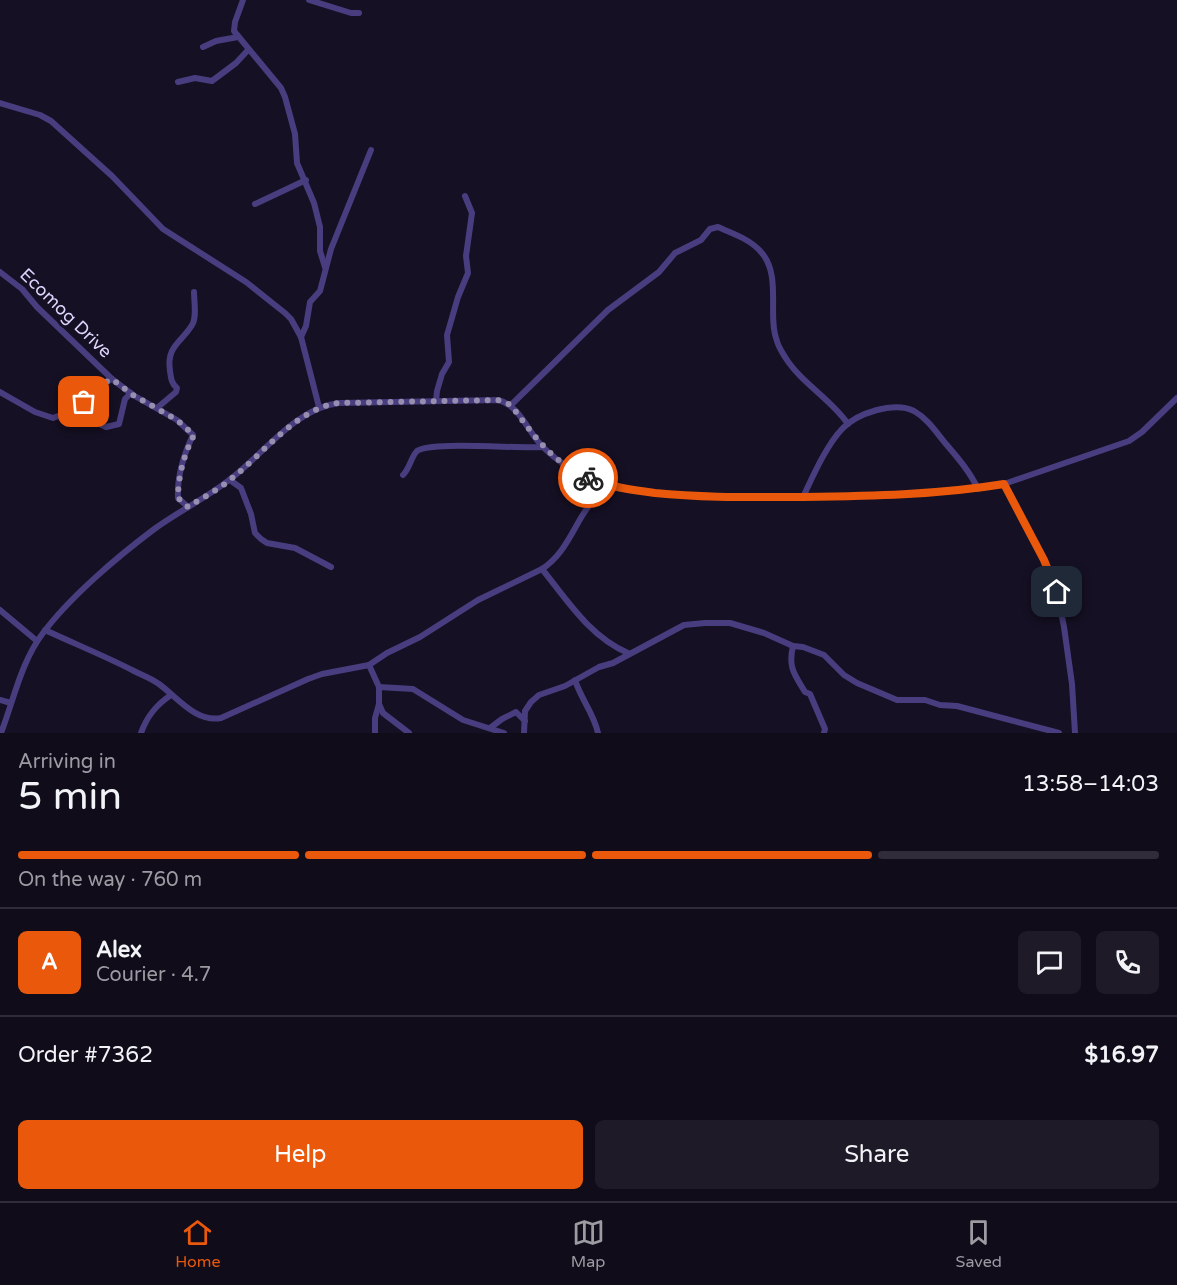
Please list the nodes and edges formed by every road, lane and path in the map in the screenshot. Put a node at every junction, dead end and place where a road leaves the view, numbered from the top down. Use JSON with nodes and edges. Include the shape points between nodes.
{"nodes":[{"id":1,"x":243,"y":0,"type":"edge"},
{"id":2,"x":309,"y":0,"type":"edge"},
{"id":3,"x":359,"y":13,"type":"dead end"},
{"id":4,"x":238,"y":37,"type":"junction"},
{"id":5,"x":203,"y":47,"type":"dead end"},
{"id":6,"x":248,"y":50,"type":"junction"},
{"id":7,"x":178,"y":82,"type":"dead end"},
{"id":8,"x":0,"y":103,"type":"edge"},
{"id":9,"x":371,"y":150,"type":"dead end"},
{"id":10,"x":306,"y":180,"type":"junction"},
{"id":11,"x":465,"y":196,"type":"dead end"},
{"id":12,"x":255,"y":204,"type":"dead end"},
{"id":13,"x":324,"y":267,"type":"junction"},
{"id":14,"x":0,"y":272,"type":"edge"},
{"id":15,"x":194,"y":292,"type":"dead end"},
{"id":16,"x":301,"y":337,"type":"junction"},
{"id":17,"x":112,"y":379,"type":"junction"},
{"id":18,"x":0,"y":392,"type":"edge"},
{"id":19,"x":131,"y":393,"type":"junction"},
{"id":20,"x":1177,"y":398,"type":"edge"},
{"id":21,"x":436,"y":401,"type":"junction"},
{"id":22,"x":511,"y":405,"type":"junction"},
{"id":23,"x":319,"y":407,"type":"junction"},
{"id":24,"x":157,"y":408,"type":"junction"},
{"id":25,"x":87,"y":418,"type":"dead end"},
{"id":26,"x":848,"y":424,"type":"junction"},
{"id":27,"x":543,"y":447,"type":"junction"},
{"id":28,"x":403,"y":475,"type":"dead end"},
{"id":29,"x":230,"y":480,"type":"junction"},
{"id":30,"x":1004,"y":484,"type":"junction"},
{"id":31,"x":604,"y":485,"type":"junction"},
{"id":32,"x":978,"y":489,"type":"junction"},
{"id":33,"x":803,"y":496,"type":"junction"},
{"id":34,"x":188,"y":507,"type":"junction"},
{"id":35,"x":331,"y":567,"type":"dead end"},
{"id":36,"x":542,"y":569,"type":"junction"},
{"id":37,"x":0,"y":610,"type":"edge"},
{"id":38,"x":45,"y":630,"type":"junction"},
{"id":39,"x":37,"y":641,"type":"junction"},
{"id":40,"x":793,"y":646,"type":"junction"},
{"id":41,"x":628,"y":653,"type":"junction"},
{"id":42,"x":369,"y":665,"type":"junction"},
{"id":43,"x":575,"y":680,"type":"junction"},
{"id":44,"x":379,"y":687,"type":"junction"},
{"id":45,"x":171,"y":695,"type":"junction"},
{"id":46,"x":0,"y":700,"type":"edge"},
{"id":47,"x":11,"y":703,"type":"junction"},
{"id":48,"x":379,"y":704,"type":"junction"},
{"id":49,"x":525,"y":721,"type":"junction"},
{"id":50,"x":490,"y":728,"type":"junction"},
{"id":51,"x":2,"y":733,"type":"edge"},
{"id":52,"x":141,"y":733,"type":"edge"},
{"id":53,"x":375,"y":733,"type":"edge"},
{"id":54,"x":409,"y":733,"type":"edge"},
{"id":55,"x":504,"y":733,"type":"edge"},
{"id":56,"x":524,"y":733,"type":"edge"},
{"id":57,"x":598,"y":733,"type":"edge"},
{"id":58,"x":824,"y":733,"type":"edge"},
{"id":59,"x":1059,"y":733,"type":"edge"},
{"id":60,"x":1075,"y":733,"type":"edge"}],
"edges":[{"from":1,"to":4,"type":"street","via":[[235,22]]},
{"from":2,"to":3,"type":"street"},
{"from":4,"to":5,"type":"street"},
{"from":4,"to":6,"type":"street"},
{"from":6,"to":7,"type":"street","via":[[212,81],[195,78]]},
{"from":6,"to":10,"type":"street","via":[[285,97],[295,134],[297,163]]},
{"from":8,"to":16,"type":"street","via":[[51,121],[163,229],[278,306]]},
{"from":9,"to":13,"type":"street"},
{"from":10,"to":12,"type":"street"},
{"from":10,"to":13,"type":"street","via":[[320,227]]},
{"from":11,"to":21,"type":"street","via":[[472,213],[466,256],[468,273],[447,335],[449,362]]},
{"from":13,"to":16,"type":"street","via":[[320,291],[310,302]]},
{"from":14,"to":17,"type":"street","name":"Ecomog Drive"},
{"from":15,"to":24,"type":"street","via":[[193,324],[169,358],[176,392]]},
{"from":16,"to":23,"type":"street"},
{"from":17,"to":18,"type":"street","via":[[90,390],[79,408],[53,418]]},
{"from":17,"to":19,"type":"street","name":"Ecomog Drive"},
{"from":19,"to":24,"type":"street","name":"Ecomog Drive"},
{"from":19,"to":25,"type":"street","via":[[125,399],[119,424],[109,427]]},
{"from":20,"to":30,"type":"street","via":[[1129,441]]},
{"from":21,"to":22,"type":"street","via":[[498,400]]},
{"from":21,"to":23,"type":"street"},
{"from":22,"to":26,"type":"street","via":[[608,310],[659,272],[675,254],[718,227],[750,242],[763,253],[774,294],[776,340],[794,369]]},
{"from":22,"to":27,"type":"street"},
{"from":23,"to":29,"type":"street","via":[[277,437]]},
{"from":24,"to":34,"type":"street","name":"Ecomog Drive","via":[[194,435],[178,491],[178,498]]},
{"from":26,"to":32,"type":"street","via":[[885,408],[912,410],[933,427]]},
{"from":26,"to":33,"type":"street"},
{"from":27,"to":28,"type":"street","via":[[423,448],[415,453]]},
{"from":27,"to":31,"type":"street","via":[[572,471]]},
{"from":29,"to":34,"type":"street"},
{"from":29,"to":35,"type":"street","via":[[241,488],[255,533],[261,539],[294,548]]},
{"from":30,"to":32,"type":"street"},
{"from":30,"to":60,"type":"street","via":[[1057,592],[1072,684]]},
{"from":31,"to":33,"type":"street","via":[[689,496]]},
{"from":31,"to":36,"type":"street","via":[[561,552]]},
{"from":32,"to":33,"type":"street"},
{"from":34,"to":38,"type":"street","via":[[128,550]]},
{"from":36,"to":41,"type":"street","via":[[589,628]]},
{"from":36,"to":42,"type":"street","via":[[478,600]]},
{"from":37,"to":39,"type":"street"},
{"from":38,"to":39,"type":"street"},
{"from":38,"to":45,"type":"street","via":[[134,670]]},
{"from":39,"to":47,"type":"street"},
{"from":40,"to":41,"type":"street","via":[[730,623],[705,623],[684,625]]},
{"from":40,"to":58,"type":"street","via":[[792,670],[813,698]]},
{"from":40,"to":59,"type":"street","via":[[824,655],[844,675],[897,700],[925,700],[976,710]]},
{"from":41,"to":43,"type":"street"},
{"from":42,"to":44,"type":"street"},
{"from":42,"to":45,"type":"street","via":[[322,674],[213,719],[203,717]]},
{"from":43,"to":49,"type":"street","via":[[539,695],[525,711]]},
{"from":43,"to":57,"type":"street"},
{"from":44,"to":48,"type":"street"},
{"from":44,"to":50,"type":"street","via":[[412,689],[463,720]]},
{"from":45,"to":52,"type":"street","via":[[150,714]]},
{"from":46,"to":47,"type":"street"},
{"from":47,"to":51,"type":"street"},
{"from":48,"to":53,"type":"street"},
{"from":48,"to":54,"type":"street","via":[[383,713]]},
{"from":49,"to":50,"type":"street","via":[[516,712]]},
{"from":49,"to":56,"type":"street"},
{"from":50,"to":55,"type":"street"}]}
